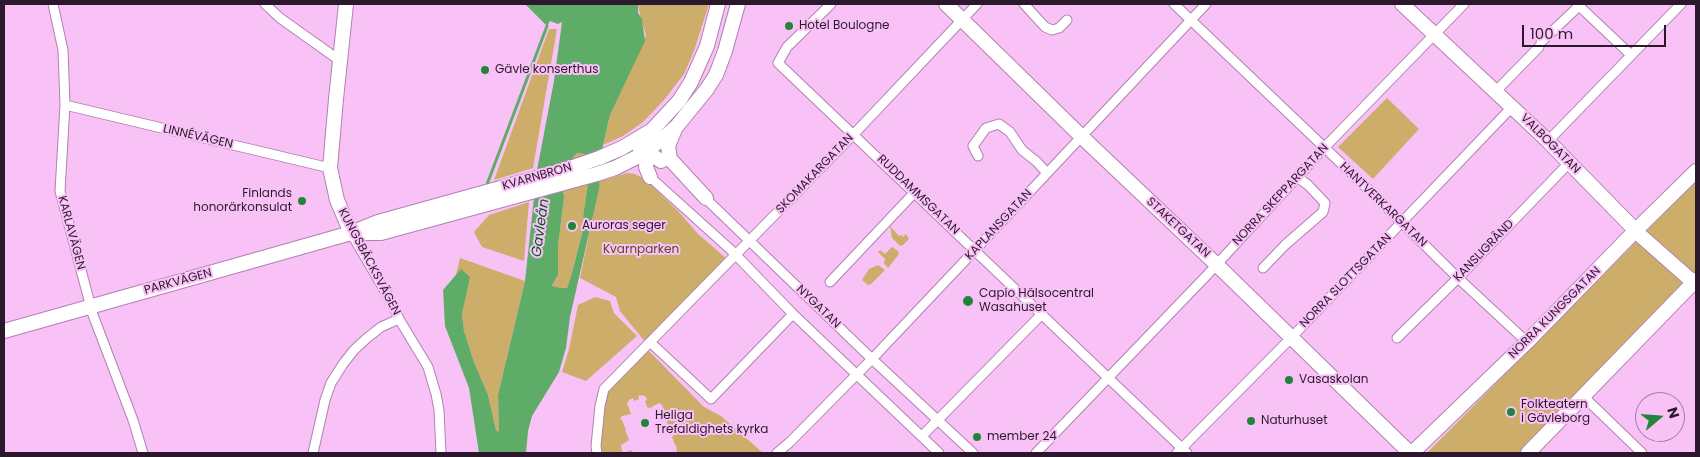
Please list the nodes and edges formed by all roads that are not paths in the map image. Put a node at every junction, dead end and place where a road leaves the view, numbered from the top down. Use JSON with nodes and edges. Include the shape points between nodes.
{"nodes":[{"id":1,"x":53,"y":4,"type":"edge"},
{"id":2,"x":266,"y":4,"type":"edge"},
{"id":3,"x":346,"y":4,"type":"edge"},
{"id":4,"x":718,"y":4,"type":"edge"},
{"id":5,"x":738,"y":4,"type":"edge"},
{"id":6,"x":831,"y":4,"type":"edge"},
{"id":7,"x":946,"y":4,"type":"edge"},
{"id":8,"x":977,"y":4,"type":"edge"},
{"id":9,"x":1024,"y":4,"type":"edge"},
{"id":10,"x":1174,"y":4,"type":"edge"},
{"id":11,"x":1206,"y":4,"type":"edge"},
{"id":12,"x":1402,"y":4,"type":"edge"},
{"id":13,"x":1464,"y":4,"type":"edge"},
{"id":14,"x":1681,"y":4,"type":"edge"},
{"id":15,"x":1578,"y":5,"type":"edge"},
{"id":16,"x":963,"y":19,"type":"junction"},
{"id":17,"x":1067,"y":20,"type":"dead end"},
{"id":18,"x":1191,"y":20,"type":"junction"},
{"id":19,"x":1435,"y":35,"type":"junction"},
{"id":20,"x":1631,"y":55,"type":"junction"},
{"id":21,"x":340,"y":60,"type":"junction"},
{"id":22,"x":1496,"y":91,"type":"junction"},
{"id":23,"x":65,"y":105,"type":"junction"},
{"id":24,"x":1512,"y":107,"type":"junction"},
{"id":25,"x":677,"y":126,"type":"junction"},
{"id":26,"x":652,"y":130,"type":"junction"},
{"id":27,"x":854,"y":134,"type":"junction"},
{"id":28,"x":1082,"y":137,"type":"junction"},
{"id":29,"x":1548,"y":141,"type":"junction"},
{"id":30,"x":622,"y":148,"type":"junction"},
{"id":31,"x":1324,"y":148,"type":"junction"},
{"id":32,"x":646,"y":151,"type":"junction"},
{"id":33,"x":978,"y":156,"type":"dead end"},
{"id":34,"x":661,"y":161,"type":"joint"},
{"id":35,"x":1570,"y":163,"type":"junction"},
{"id":36,"x":621,"y":165,"type":"junction"},
{"id":37,"x":330,"y":168,"type":"junction"},
{"id":38,"x":1696,"y":171,"type":"edge"},
{"id":39,"x":1046,"y":173,"type":"junction"},
{"id":40,"x":644,"y":174,"type":"junction"},
{"id":41,"x":1297,"y":177,"type":"junction"},
{"id":42,"x":915,"y":192,"type":"junction"},
{"id":43,"x":706,"y":198,"type":"junction"},
{"id":44,"x":453,"y":207,"type":"junction"},
{"id":45,"x":1402,"y":223,"type":"junction"},
{"id":46,"x":1636,"y":230,"type":"junction"},
{"id":47,"x":351,"y":232,"type":"junction"},
{"id":48,"x":749,"y":241,"type":"junction"},
{"id":49,"x":975,"y":250,"type":"junction"},
{"id":50,"x":736,"y":255,"type":"junction"},
{"id":51,"x":1217,"y":264,"type":"junction"},
{"id":52,"x":1262,"y":268,"type":"dead end"},
{"id":53,"x":1458,"y":278,"type":"junction"},
{"id":54,"x":830,"y":282,"type":"dead end"},
{"id":55,"x":1695,"y":282,"type":"edge"},
{"id":56,"x":90,"y":306,"type":"junction"},
{"id":57,"x":793,"y":314,"type":"junction"},
{"id":58,"x":1042,"y":314,"type":"junction"},
{"id":59,"x":399,"y":319,"type":"junction"},
{"id":60,"x":4,"y":331,"type":"edge"},
{"id":61,"x":1292,"y":338,"type":"junction"},
{"id":62,"x":1397,"y":338,"type":"dead end"},
{"id":63,"x":651,"y":342,"type":"junction"},
{"id":64,"x":1527,"y":342,"type":"junction"},
{"id":65,"x":872,"y":359,"type":"junction"},
{"id":66,"x":858,"y":374,"type":"junction"},
{"id":67,"x":1108,"y":378,"type":"junction"},
{"id":68,"x":1583,"y":396,"type":"junction"},
{"id":69,"x":937,"y":420,"type":"junction"},
{"id":70,"x":922,"y":436,"type":"junction"},
{"id":71,"x":790,"y":442,"type":"junction"},
{"id":72,"x":1182,"y":452,"type":"edge"},
{"id":73,"x":143,"y":453,"type":"edge"},
{"id":74,"x":313,"y":453,"type":"edge"},
{"id":75,"x":441,"y":453,"type":"edge"},
{"id":76,"x":597,"y":453,"type":"edge"},
{"id":77,"x":777,"y":453,"type":"edge"},
{"id":78,"x":782,"y":453,"type":"edge"},
{"id":79,"x":939,"y":453,"type":"edge"},
{"id":80,"x":974,"y":453,"type":"edge"},
{"id":81,"x":1036,"y":453,"type":"edge"},
{"id":82,"x":1411,"y":453,"type":"edge"},
{"id":83,"x":1528,"y":453,"type":"edge"},
{"id":84,"x":1642,"y":453,"type":"edge"}],
"edges":[{"from":1,"to":23,"type":"street","name":"KARLAVÄGEN","via":[[63,50]]},
{"from":2,"to":21,"type":"street","via":[[280,18]]},
{"from":3,"to":21,"type":"main road","name":"KUNGSBÄCKSVÄGEN"},
{"from":4,"to":26,"type":"main road","via":[[707,46],[692,82]]},
{"from":5,"to":25,"type":"main road","via":[[716,75]]},
{"from":6,"to":27,"type":"street","name":"RUDDAMMSGATAN","via":[[787,47],[778,63]]},
{"from":7,"to":16,"type":"main road","name":"STAKETGATAN"},
{"from":8,"to":16,"type":"street","name":"SKOMAKARGATAN"},
{"from":9,"to":17,"type":"street","via":[[1044,28],[1059,28]]},
{"from":10,"to":18,"type":"street","name":"HANTVERKARGATAN"},
{"from":11,"to":18,"type":"street","name":"KAPLANSGATAN"},
{"from":12,"to":19,"type":"main road","name":"VALBOGATAN"},
{"from":13,"to":19,"type":"street","name":"NORRA SKEPPARGATAN"},
{"from":14,"to":20,"type":"street"},
{"from":15,"to":20,"type":"street"},
{"from":15,"to":22,"type":"street"},
{"from":16,"to":27,"type":"street","name":"SKOMAKARGATAN"},
{"from":16,"to":28,"type":"main road","name":"STAKETGATAN"},
{"from":18,"to":28,"type":"street","name":"KAPLANSGATAN"},
{"from":18,"to":31,"type":"street","name":"HANTVERKARGATAN"},
{"from":19,"to":22,"type":"main road","name":"VALBOGATAN"},
{"from":19,"to":31,"type":"street","name":"NORRA SKEPPARGATAN"},
{"from":20,"to":29,"type":"street"},
{"from":21,"to":37,"type":"main road","name":"KUNGSBÄCKSVÄGEN"},
{"from":22,"to":24,"type":"main road","name":"VALBOGATAN"},
{"from":23,"to":37,"type":"street","name":"LINNÉVÄGEN"},
{"from":23,"to":56,"type":"street","name":"KARLAVÄGEN","via":[[60,191]]},
{"from":24,"to":29,"type":"main road","name":"VALBOGATAN"},
{"from":24,"to":45,"type":"street","name":"NORRA SLOTTSGATAN"},
{"from":25,"to":32,"type":"main road"},
{"from":25,"to":43,"type":"main road","via":[[668,146],[670,159]]},
{"from":26,"to":30,"type":"main road"},
{"from":26,"to":32,"type":"main road"},
{"from":27,"to":42,"type":"street","name":"RUDDAMMSGATAN"},
{"from":27,"to":48,"type":"street","name":"SKOMAKARGATAN"},
{"from":28,"to":39,"type":"street","name":"KAPLANSGATAN"},
{"from":28,"to":51,"type":"main road","name":"STAKETGATAN"},
{"from":29,"to":35,"type":"main road","name":"VALBOGATAN"},
{"from":30,"to":32,"type":"main road"},
{"from":30,"to":44,"type":"main road","name":"KVARNBRON"},
{"from":31,"to":41,"type":"street","name":"NORRA SKEPPARGATAN"},
{"from":31,"to":45,"type":"street","name":"HANTVERKARGATAN"},
{"from":32,"to":34,"type":"main road"},
{"from":32,"to":36,"type":"main road"},
{"from":32,"to":40,"type":"main road"},
{"from":33,"to":39,"type":"street","via":[[973,146],[986,128],[1000,124]]},
{"from":34,"to":43,"type":"street","name":"NYGATAN"},
{"from":35,"to":46,"type":"main road","name":"VALBOGATAN"},
{"from":35,"to":53,"type":"street","name":"KANSLIGRÄND"},
{"from":36,"to":40,"type":"main road"},
{"from":36,"to":44,"type":"main road","name":"KVARNBRON"},
{"from":37,"to":47,"type":"main road","name":"KUNGSBÄCKSVÄGEN","via":[[337,200]]},
{"from":38,"to":46,"type":"main road","name":"NORRA KUNGSGATAN"},
{"from":39,"to":49,"type":"street","name":"KAPLANSGATAN"},
{"from":40,"to":50,"type":"street","name":"NYGATAN"},
{"from":41,"to":51,"type":"street","name":"NORRA SKEPPARGATAN"},
{"from":41,"to":52,"type":"street","via":[[1325,203],[1323,212]]},
{"from":42,"to":49,"type":"street","name":"RUDDAMMSGATAN"},
{"from":42,"to":54,"type":"street"},
{"from":43,"to":48,"type":"street","name":"NYGATAN"},
{"from":44,"to":47,"type":"main road","name":"PARKVÄGEN","via":[[378,222]]},
{"from":45,"to":53,"type":"street","name":"HANTVERKARGATAN"},
{"from":45,"to":61,"type":"street","name":"NORRA SLOTTSGATAN"},
{"from":46,"to":55,"type":"main road","name":"VALBOGATAN"},
{"from":46,"to":64,"type":"main road","name":"NORRA KUNGSGATAN"},
{"from":47,"to":56,"type":"main road","name":"PARKVÄGEN"},
{"from":47,"to":59,"type":"street","name":"KUNGSBÄCKSVÄGEN"},
{"from":48,"to":50,"type":"street","name":"SKOMAKARGATAN"},
{"from":48,"to":65,"type":"street","name":"NYGATAN"},
{"from":49,"to":58,"type":"street","name":"RUDDAMMSGATAN"},
{"from":49,"to":65,"type":"street","name":"KAPLANSGATAN"},
{"from":50,"to":57,"type":"street","name":"NYGATAN"},
{"from":50,"to":63,"type":"street","name":"SKOMAKARGATAN"},
{"from":51,"to":61,"type":"main road","name":"STAKETGATAN"},
{"from":51,"to":67,"type":"street","name":"NORRA SKEPPARGATAN"},
{"from":53,"to":62,"type":"street","name":"KANSLIGRÄND"},
{"from":53,"to":64,"type":"street","name":"HANTVERKARGATAN"},
{"from":55,"to":68,"type":"main road"},
{"from":56,"to":60,"type":"main road","name":"PARKVÄGEN"},
{"from":56,"to":73,"type":"street","name":"KARLAVÄGEN"},
{"from":57,"to":63,"type":"street","via":[[711,400]]},
{"from":57,"to":66,"type":"street","name":"NYGATAN"},
{"from":58,"to":67,"type":"street","name":"RUDDAMMSGATAN"},
{"from":58,"to":69,"type":"street"},
{"from":59,"to":74,"type":"street","via":[[367,338],[343,364],[325,400]]},
{"from":59,"to":75,"type":"street","name":"KUNGSBÄCKSVÄGEN","via":[[432,379]]},
{"from":61,"to":72,"type":"street","name":"NORRA SLOTTSGATAN"},
{"from":61,"to":82,"type":"main road","name":"STAKETGATAN"},
{"from":63,"to":76,"type":"street","name":"SKOMAKARGATAN","via":[[604,389]]},
{"from":64,"to":82,"type":"main road","name":"NORRA KUNGSGATAN"},
{"from":65,"to":66,"type":"street","name":"KAPLANSGATAN"},
{"from":65,"to":69,"type":"street","name":"NYGATAN"},
{"from":66,"to":70,"type":"street","name":"NYGATAN"},
{"from":66,"to":71,"type":"street","name":"KAPLANSGATAN"},
{"from":67,"to":72,"type":"street","name":"RUDDAMMSGATAN"},
{"from":67,"to":81,"type":"street","name":"NORRA SKEPPARGATAN"},
{"from":68,"to":83,"type":"main road"},
{"from":68,"to":84,"type":"street"},
{"from":69,"to":70,"type":"street"},
{"from":69,"to":80,"type":"street","name":"NYGATAN"},
{"from":70,"to":79,"type":"street","name":"NYGATAN"},
{"from":71,"to":77,"type":"street","name":"KAPLANSGATAN"},
{"from":71,"to":78,"type":"street","name":"KAPLANSGATAN"}]}
